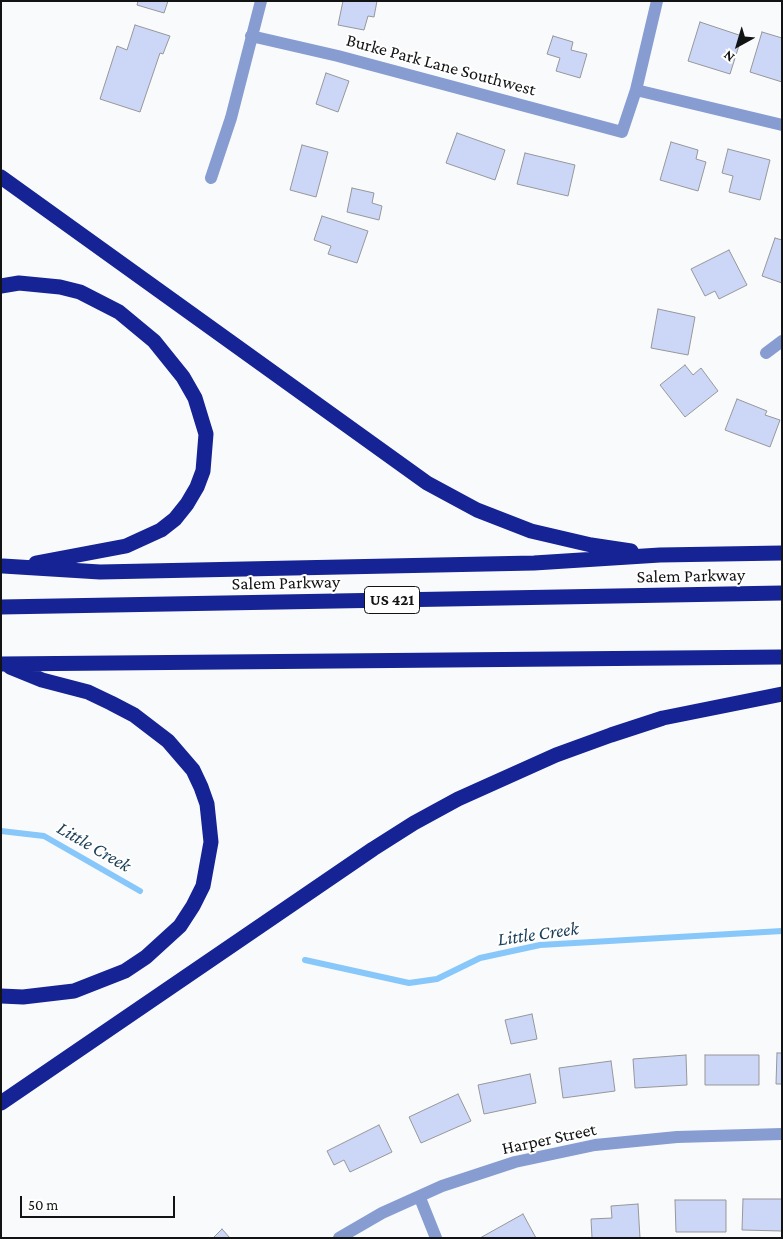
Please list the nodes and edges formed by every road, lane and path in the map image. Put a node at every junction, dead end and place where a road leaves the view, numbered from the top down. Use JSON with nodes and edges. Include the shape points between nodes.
{"nodes":[{"id":1,"x":260,"y":1,"type":"edge"},
{"id":2,"x":657,"y":1,"type":"edge"},
{"id":3,"x":251,"y":36,"type":"junction"},
{"id":4,"x":636,"y":90,"type":"junction"},
{"id":5,"x":782,"y":125,"type":"edge"},
{"id":6,"x":1,"y":177,"type":"edge"},
{"id":7,"x":211,"y":178,"type":"dead end"},
{"id":8,"x":1,"y":286,"type":"edge"},
{"id":9,"x":782,"y":341,"type":"edge"},
{"id":10,"x":766,"y":353,"type":"dead end"},
{"id":11,"x":782,"y":553,"type":"edge"},
{"id":12,"x":660,"y":556,"type":"junction"},
{"id":13,"x":2,"y":566,"type":"edge"},
{"id":14,"x":782,"y":593,"type":"edge"},
{"id":15,"x":1,"y":607,"type":"edge"},
{"id":16,"x":782,"y":657,"type":"edge"},
{"id":17,"x":2,"y":664,"type":"edge"},
{"id":18,"x":782,"y":694,"type":"edge"},
{"id":19,"x":1,"y":996,"type":"edge"},
{"id":20,"x":1,"y":1103,"type":"edge"},
{"id":21,"x":782,"y":1134,"type":"edge"},
{"id":22,"x":420,"y":1198,"type":"junction"},
{"id":23,"x":339,"y":1238,"type":"edge"},
{"id":24,"x":436,"y":1238,"type":"edge"}],
"edges":[{"from":1,"to":3,"type":"street"},
{"from":2,"to":4,"type":"street"},
{"from":3,"to":4,"type":"street","name":"Burke Park Lane Southwest","via":[[622,132]]},
{"from":3,"to":7,"type":"street","via":[[231,118]]},
{"from":4,"to":5,"type":"street"},
{"from":6,"to":12,"type":"highway","via":[[427,483],[477,510],[531,531]]},
{"from":8,"to":13,"type":"highway","via":[[40,284],[80,292],[119,312],[138,326],[170,359],[195,398],[206,434],[203,471],[187,504],[161,530],[119,547],[34,564]]},
{"from":9,"to":10,"type":"street"},
{"from":11,"to":12,"type":"highway"},
{"from":12,"to":13,"type":"highway","via":[[534,563],[100,572]]},
{"from":14,"to":15,"type":"highway","name":"Salem Parkway","number":"US 421"},
{"from":16,"to":17,"type":"highway"},
{"from":17,"to":19,"type":"highway","via":[[96,696],[134,715],[162,736],[182,755],[201,787],[207,804],[211,842],[203,886],[193,906],[180,926],[146,957],[125,971],[74,992]]},
{"from":18,"to":20,"type":"highway","via":[[714,706],[646,724],[556,755],[458,799],[373,849]]},
{"from":21,"to":22,"type":"street","name":"Harper Street","via":[[677,1137],[595,1145],[515,1162],[442,1186]]},
{"from":22,"to":23,"type":"street","name":"Harper Street","via":[[382,1213]]},
{"from":22,"to":24,"type":"street"}]}
